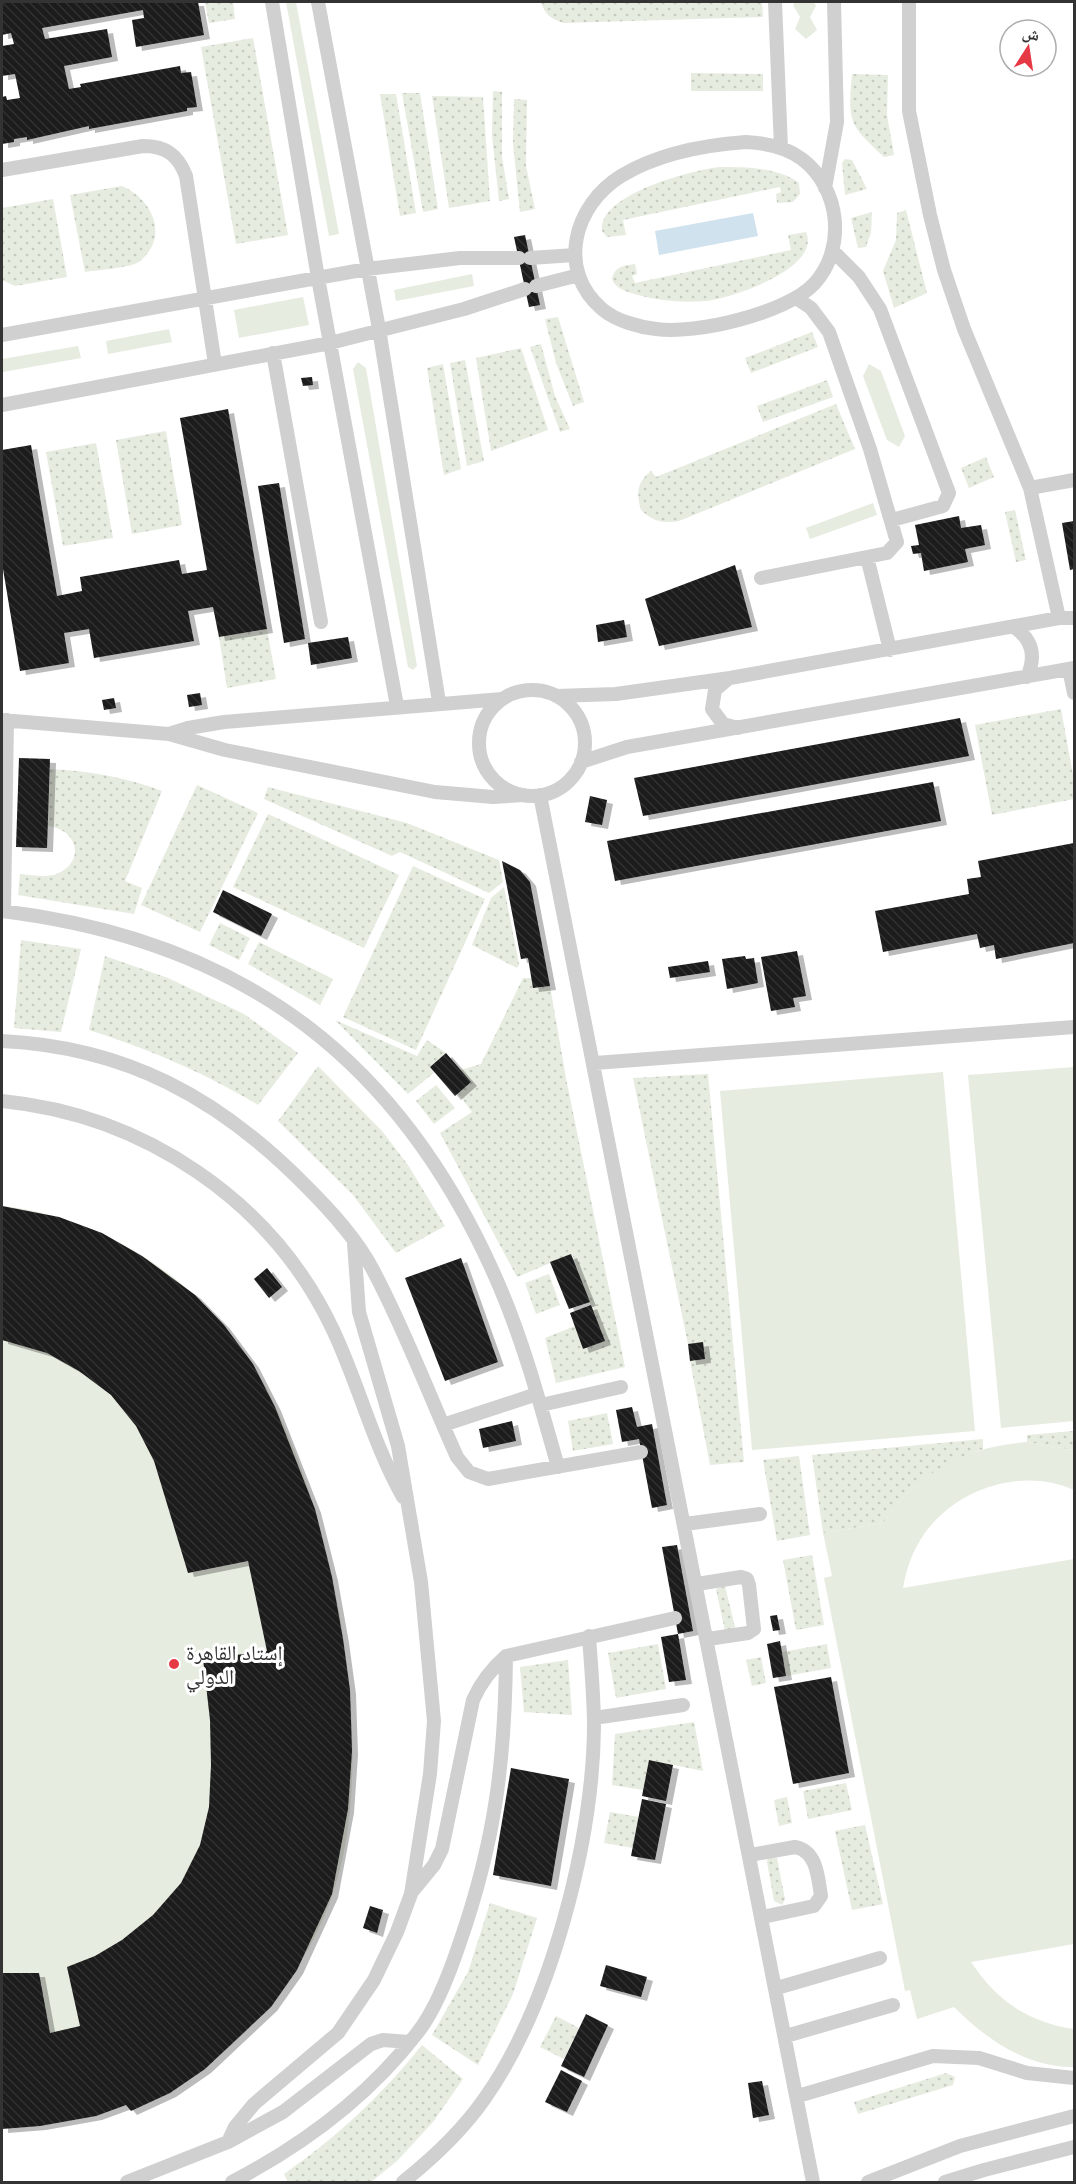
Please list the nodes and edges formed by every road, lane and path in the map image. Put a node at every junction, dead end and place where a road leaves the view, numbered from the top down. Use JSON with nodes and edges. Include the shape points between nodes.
{"nodes":[{"id":1,"x":272,"y":2,"type":"edge"},
{"id":2,"x":318,"y":2,"type":"edge"},
{"id":3,"x":775,"y":2,"type":"edge"},
{"id":4,"x":834,"y":2,"type":"edge"},
{"id":5,"x":909,"y":2,"type":"edge"},
{"id":6,"x":781,"y":148,"type":"junction"},
{"id":7,"x":2,"y":170,"type":"edge"},
{"id":8,"x":825,"y":188,"type":"junction"},
{"id":9,"x":833,"y":251,"type":"junction"},
{"id":10,"x":574,"y":255,"type":"junction"},
{"id":11,"x":367,"y":269,"type":"junction"},
{"id":12,"x":579,"y":275,"type":"junction"},
{"id":13,"x":318,"y":278,"type":"junction"},
{"id":14,"x":204,"y":298,"type":"junction"},
{"id":15,"x":796,"y":298,"type":"junction"},
{"id":16,"x":380,"y":329,"type":"junction"},
{"id":17,"x":2,"y":334,"type":"edge"},
{"id":18,"x":330,"y":343,"type":"junction"},
{"id":19,"x":273,"y":353,"type":"junction"},
{"id":20,"x":215,"y":364,"type":"junction"},
{"id":21,"x":2,"y":405,"type":"edge"},
{"id":22,"x":1074,"y":480,"type":"edge"},
{"id":23,"x":1030,"y":488,"type":"junction"},
{"id":24,"x":892,"y":520,"type":"junction"},
{"id":25,"x":867,"y":557,"type":"junction"},
{"id":26,"x":762,"y":578,"type":"dead end"},
{"id":27,"x":1059,"y":618,"type":"junction"},
{"id":28,"x":1074,"y":618,"type":"edge"},
{"id":29,"x":321,"y":622,"type":"dead end"},
{"id":30,"x":1014,"y":627,"type":"junction"},
{"id":31,"x":890,"y":650,"type":"junction"},
{"id":32,"x":1072,"y":669,"type":"edge"},
{"id":33,"x":1027,"y":677,"type":"junction"},
{"id":34,"x":730,"y":678,"type":"junction"},
{"id":35,"x":1074,"y":693,"type":"edge"},
{"id":36,"x":556,"y":696,"type":"junction"},
{"id":37,"x":502,"y":699,"type":"junction"},
{"id":38,"x":439,"y":702,"type":"junction"},
{"id":39,"x":397,"y":706,"type":"junction"},
{"id":40,"x":4,"y":720,"type":"edge"},
{"id":41,"x":741,"y":728,"type":"junction"},
{"id":42,"x":169,"y":735,"type":"junction"},
{"id":43,"x":581,"y":762,"type":"junction"},
{"id":44,"x":524,"y":795,"type":"junction"},
{"id":45,"x":540,"y":795,"type":"junction"},
{"id":46,"x":3,"y":911,"type":"edge"},
{"id":47,"x":1074,"y":1027,"type":"edge"},
{"id":48,"x":2,"y":1041,"type":"edge"},
{"id":49,"x":595,"y":1063,"type":"junction"},
{"id":50,"x":2,"y":1101,"type":"edge"},
{"id":51,"x":354,"y":1243,"type":"junction"},
{"id":52,"x":621,"y":1387,"type":"dead end"},
{"id":53,"x":539,"y":1400,"type":"junction"},
{"id":54,"x":443,"y":1425,"type":"junction"},
{"id":55,"x":641,"y":1452,"type":"dead end"},
{"id":56,"x":558,"y":1467,"type":"junction"},
{"id":57,"x":406,"y":1501,"type":"junction"},
{"id":58,"x":760,"y":1514,"type":"dead end"},
{"id":59,"x":685,"y":1524,"type":"junction"},
{"id":60,"x":697,"y":1584,"type":"junction"},
{"id":61,"x":675,"y":1618,"type":"dead end"},
{"id":62,"x":590,"y":1636,"type":"junction"},
{"id":63,"x":708,"y":1639,"type":"junction"},
{"id":64,"x":506,"y":1656,"type":"junction"},
{"id":65,"x":683,"y":1705,"type":"dead end"},
{"id":66,"x":594,"y":1719,"type":"junction"},
{"id":67,"x":750,"y":1855,"type":"junction"},
{"id":68,"x":411,"y":1894,"type":"junction"},
{"id":69,"x":763,"y":1917,"type":"junction"},
{"id":70,"x":880,"y":1958,"type":"dead end"},
{"id":71,"x":777,"y":1988,"type":"junction"},
{"id":72,"x":893,"y":2005,"type":"dead end"},
{"id":73,"x":786,"y":2036,"type":"junction"},
{"id":74,"x":409,"y":2042,"type":"junction"},
{"id":75,"x":1074,"y":2078,"type":"edge"},
{"id":76,"x":798,"y":2096,"type":"junction"},
{"id":77,"x":1074,"y":2116,"type":"edge"},
{"id":78,"x":228,"y":2142,"type":"junction"},
{"id":79,"x":1074,"y":2147,"type":"edge"},
{"id":80,"x":127,"y":2182,"type":"edge"},
{"id":81,"x":232,"y":2182,"type":"edge"},
{"id":82,"x":403,"y":2182,"type":"edge"},
{"id":83,"x":813,"y":2182,"type":"edge"},
{"id":84,"x":868,"y":2182,"type":"edge"},
{"id":85,"x":945,"y":2182,"type":"edge"}],
"edges":[{"from":1,"to":13,"type":"lane"},
{"from":2,"to":11,"type":"lane"},
{"from":3,"to":6,"type":"lane"},
{"from":4,"to":8,"type":"lane","via":[[837,123]]},
{"from":5,"to":23,"type":"lane","via":[[909,111],[930,215],[964,329]]},
{"from":6,"to":8,"type":"lane","via":[[813,169]]},
{"from":6,"to":10,"type":"lane","via":[[746,142],[718,144],[667,155],[621,176],[589,204],[577,231]]},
{"from":7,"to":14,"type":"lane","via":[[143,146],[171,152],[181,162],[186,176]]},
{"from":8,"to":9,"type":"lane","via":[[836,223]]},
{"from":9,"to":15,"type":"lane","via":[[814,284]]},
{"from":9,"to":24,"type":"lane","via":[[859,277],[880,309],[949,493],[943,506]]},
{"from":10,"to":11,"type":"lane","via":[[460,258]]},
{"from":10,"to":12,"type":"lane"},
{"from":11,"to":13,"type":"lane"},
{"from":11,"to":16,"type":"lane"},
{"from":12,"to":15,"type":"lane","via":[[590,297],[603,310],[644,328],[664,331],[726,322]]},
{"from":12,"to":16,"type":"lane"},
{"from":13,"to":14,"type":"lane"},
{"from":13,"to":18,"type":"lane"},
{"from":14,"to":17,"type":"lane"},
{"from":14,"to":20,"type":"lane"},
{"from":15,"to":24,"type":"lane","via":[[811,308],[829,332]]},
{"from":16,"to":18,"type":"lane"},
{"from":16,"to":38,"type":"lane"},
{"from":18,"to":19,"type":"lane"},
{"from":18,"to":39,"type":"lane"},
{"from":19,"to":20,"type":"lane"},
{"from":19,"to":29,"type":"lane"},
{"from":20,"to":21,"type":"lane"},
{"from":22,"to":23,"type":"lane"},
{"from":23,"to":27,"type":"lane"},
{"from":24,"to":25,"type":"lane","via":[[897,537],[895,547]]},
{"from":25,"to":26,"type":"lane"},
{"from":25,"to":31,"type":"lane"},
{"from":27,"to":28,"type":"lane"},
{"from":27,"to":30,"type":"lane"},
{"from":30,"to":31,"type":"lane"},
{"from":30,"to":33,"type":"lane","via":[[1024,634],[1033,655]]},
{"from":31,"to":34,"type":"lane"},
{"from":32,"to":33,"type":"lane"},
{"from":32,"to":35,"type":"lane"},
{"from":33,"to":41,"type":"lane"},
{"from":34,"to":36,"type":"lane","via":[[616,694]]},
{"from":34,"to":41,"type":"lane","via":[[715,690],[712,709],[723,724]]},
{"from":36,"to":37,"type":"lane","via":[[528,690]]},
{"from":36,"to":43,"type":"lane","via":[[578,717],[585,747]]},
{"from":37,"to":38,"type":"lane"},
{"from":37,"to":44,"type":"lane","via":[[482,723],[480,755],[496,782]]},
{"from":38,"to":39,"type":"lane"},
{"from":39,"to":42,"type":"lane","via":[[205,724]]},
{"from":40,"to":42,"type":"lane"},
{"from":40,"to":46,"type":"lane"},
{"from":41,"to":43,"type":"lane","via":[[627,747]]},
{"from":42,"to":44,"type":"lane","via":[[435,792],[493,797]]},
{"from":43,"to":45,"type":"lane","via":[[565,784]]},
{"from":44,"to":45,"type":"lane"},
{"from":45,"to":49,"type":"lane"},
{"from":46,"to":53,"type":"lane","via":[[153,943],[235,980],[283,1007],[320,1035],[395,1109],[449,1186],[501,1289]]},
{"from":47,"to":49,"type":"lane"},
{"from":48,"to":51,"type":"lane","via":[[72,1048],[118,1061],[164,1080],[213,1108],[246,1129],[278,1157]]},
{"from":49,"to":59,"type":"lane","via":[[650,1357],[663,1448]]},
{"from":50,"to":57,"type":"lane","via":[[98,1120],[134,1135],[185,1162],[272,1236],[333,1330],[378,1449]]},
{"from":51,"to":54,"type":"lane","via":[[373,1269]]},
{"from":51,"to":57,"type":"lane","via":[[359,1312],[398,1446]]},
{"from":52,"to":53,"type":"lane"},
{"from":53,"to":54,"type":"lane"},
{"from":53,"to":56,"type":"lane"},
{"from":54,"to":56,"type":"lane","via":[[462,1466],[478,1477],[488,1479]]},
{"from":55,"to":56,"type":"lane"},
{"from":57,"to":68,"type":"lane","via":[[428,1631],[435,1721]]},
{"from":58,"to":59,"type":"lane"},
{"from":59,"to":60,"type":"lane"},
{"from":60,"to":63,"type":"lane","via":[[696,1613]]},
{"from":60,"to":63,"type":"lane","via":[[741,1577],[749,1584],[754,1629]]},
{"from":61,"to":62,"type":"lane"},
{"from":62,"to":64,"type":"lane"},
{"from":62,"to":66,"type":"lane"},
{"from":63,"to":67,"type":"lane"},
{"from":64,"to":68,"type":"lane","via":[[481,1683],[473,1700],[442,1849]]},
{"from":64,"to":74,"type":"lane","via":[[505,1736],[495,1815],[478,1889],[451,1969],[419,2031]]},
{"from":65,"to":66,"type":"lane"},
{"from":66,"to":82,"type":"lane","via":[[583,1844],[538,1998],[516,2048],[485,2099],[447,2144]]},
{"from":67,"to":69,"type":"lane"},
{"from":67,"to":69,"type":"lane","via":[[801,1848],[812,1857],[820,1890],[821,1896],[814,1906]]},
{"from":68,"to":78,"type":"lane","via":[[398,1932],[351,2016],[315,2055],[254,2104]]},
{"from":69,"to":71,"type":"lane"},
{"from":70,"to":71,"type":"lane"},
{"from":71,"to":73,"type":"lane"},
{"from":72,"to":73,"type":"lane"},
{"from":73,"to":76,"type":"lane"},
{"from":74,"to":78,"type":"lane","via":[[371,2044],[283,2112]]},
{"from":74,"to":81,"type":"lane","via":[[314,2133]]},
{"from":75,"to":76,"type":"lane","via":[[1027,2073],[979,2058],[933,2056]]},
{"from":76,"to":83,"type":"lane"},
{"from":77,"to":84,"type":"lane","via":[[960,2146]]},
{"from":78,"to":80,"type":"lane"},
{"from":79,"to":85,"type":"lane"}]}
